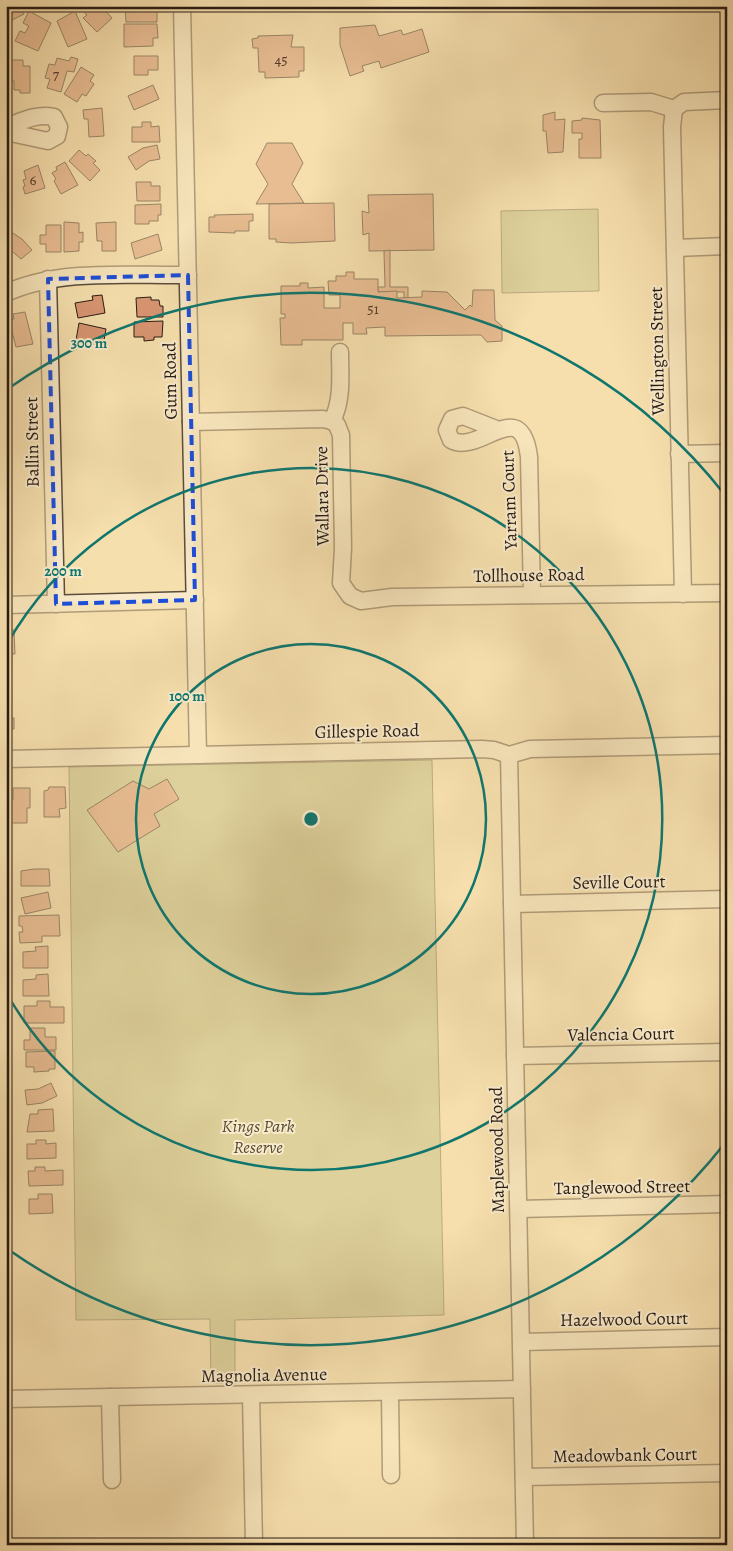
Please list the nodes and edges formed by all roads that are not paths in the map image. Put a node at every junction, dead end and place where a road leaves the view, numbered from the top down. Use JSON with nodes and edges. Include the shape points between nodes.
{"nodes":[{"id":1,"x":182,"y":6,"type":"edge"},
{"id":2,"x":727,"y":100,"type":"edge"},
{"id":3,"x":603,"y":103,"type":"dead end"},
{"id":4,"x":674,"y":109,"type":"junction"},
{"id":5,"x":6,"y":127,"type":"edge"},
{"id":6,"x":6,"y":132,"type":"edge"},
{"id":7,"x":727,"y":246,"type":"edge"},
{"id":8,"x":675,"y":248,"type":"junction"},
{"id":9,"x":188,"y":275,"type":"junction"},
{"id":10,"x":48,"y":279,"type":"junction"},
{"id":11,"x":6,"y":293,"type":"edge"},
{"id":12,"x":340,"y":352,"type":"dead end"},
{"id":13,"x":332,"y":421,"type":"junction"},
{"id":14,"x":191,"y":422,"type":"junction"},
{"id":15,"x":496,"y":429,"type":"dead end"},
{"id":16,"x":727,"y":453,"type":"edge"},
{"id":17,"x":680,"y":454,"type":"junction"},
{"id":18,"x":341,"y":583,"type":"joint"},
{"id":19,"x":727,"y":593,"type":"edge"},
{"id":20,"x":683,"y":594,"type":"junction"},
{"id":21,"x":532,"y":595,"type":"junction"},
{"id":22,"x":195,"y":600,"type":"junction"},
{"id":23,"x":56,"y":604,"type":"junction"},
{"id":24,"x":6,"y":605,"type":"edge"},
{"id":25,"x":727,"y":745,"type":"edge"},
{"id":26,"x":198,"y":755,"type":"junction"},
{"id":27,"x":508,"y":755,"type":"junction"},
{"id":28,"x":6,"y":759,"type":"edge"},
{"id":29,"x":727,"y":900,"type":"edge"},
{"id":30,"x":512,"y":904,"type":"junction"},
{"id":31,"x":727,"y":1052,"type":"edge"},
{"id":32,"x":515,"y":1056,"type":"junction"},
{"id":33,"x":727,"y":1204,"type":"edge"},
{"id":34,"x":519,"y":1209,"type":"junction"},
{"id":35,"x":727,"y":1337,"type":"edge"},
{"id":36,"x":522,"y":1342,"type":"junction"},
{"id":37,"x":522,"y":1389,"type":"junction"},
{"id":38,"x":390,"y":1392,"type":"junction"},
{"id":39,"x":251,"y":1395,"type":"junction"},
{"id":40,"x":110,"y":1397,"type":"junction"},
{"id":41,"x":6,"y":1399,"type":"edge"},
{"id":42,"x":727,"y":1473,"type":"edge"},
{"id":43,"x":391,"y":1475,"type":"dead end"},
{"id":44,"x":524,"y":1477,"type":"junction"},
{"id":45,"x":112,"y":1480,"type":"dead end"},
{"id":46,"x":254,"y":1545,"type":"edge"},
{"id":47,"x":526,"y":1545,"type":"edge"}],
"edges":[{"from":1,"to":9,"type":"street","name":"Gum Road"},
{"from":2,"to":4,"type":"street","via":[[684,102]]},
{"from":3,"to":4,"type":"street","via":[[651,102]]},
{"from":4,"to":8,"type":"street","name":"Wellington Street"},
{"from":5,"to":6,"type":"street","via":[[47,115],[54,118],[59,127],[57,136],[48,141]]},
{"from":7,"to":8,"type":"street"},
{"from":8,"to":17,"type":"street","name":"Wellington Street"},
{"from":9,"to":10,"type":"street"},
{"from":9,"to":14,"type":"street","name":"Gum Road"},
{"from":10,"to":11,"type":"street"},
{"from":10,"to":23,"type":"street","name":"Ballin Street"},
{"from":12,"to":13,"type":"street","name":"Wallara Drive","via":[[340,396]]},
{"from":13,"to":14,"type":"street"},
{"from":13,"to":18,"type":"street","name":"Wallara Drive","via":[[341,435]]},
{"from":14,"to":22,"type":"street","name":"Gum Road"},
{"from":15,"to":21,"type":"street","name":"Yarram Court","via":[[517,429],[525,435],[527,443]]},
{"from":16,"to":17,"type":"street"},
{"from":17,"to":20,"type":"street","name":"Wellington Street"},
{"from":18,"to":21,"type":"street","name":"Tollhouse Road","via":[[350,596],[361,601],[392,597]]},
{"from":19,"to":20,"type":"street","name":"Tollhouse Road"},
{"from":20,"to":21,"type":"street","name":"Tollhouse Road"},
{"from":22,"to":23,"type":"street"},
{"from":22,"to":26,"type":"street","name":"Gum Road"},
{"from":23,"to":24,"type":"street"},
{"from":25,"to":27,"type":"street","name":"Gillespie Road","via":[[530,749]]},
{"from":26,"to":27,"type":"street","name":"Gillespie Road","via":[[482,749]]},
{"from":26,"to":28,"type":"street","name":"Gillespie Road"},
{"from":27,"to":30,"type":"street","name":"Maplewood Road"},
{"from":29,"to":30,"type":"street","name":"Seville Court"},
{"from":30,"to":32,"type":"street","name":"Maplewood Road"},
{"from":31,"to":32,"type":"street","name":"Valencia Court"},
{"from":32,"to":34,"type":"street","name":"Maplewood Road"},
{"from":33,"to":34,"type":"street","name":"Tanglewood Street"},
{"from":34,"to":36,"type":"street","name":"Maplewood Road"},
{"from":35,"to":36,"type":"street","name":"Hazelwood Court"},
{"from":36,"to":37,"type":"street","name":"Maplewood Road"},
{"from":37,"to":38,"type":"street","name":"Magnolia Avenue"},
{"from":37,"to":44,"type":"street","name":"Maplewood Road"},
{"from":38,"to":39,"type":"street","name":"Magnolia Avenue"},
{"from":38,"to":43,"type":"street"},
{"from":39,"to":40,"type":"street","name":"Magnolia Avenue"},
{"from":39,"to":46,"type":"street"},
{"from":40,"to":41,"type":"street","name":"Magnolia Avenue"},
{"from":40,"to":45,"type":"street"},
{"from":42,"to":44,"type":"street","name":"Meadowbank Court"},
{"from":44,"to":47,"type":"street","name":"Maplewood Road"}]}
